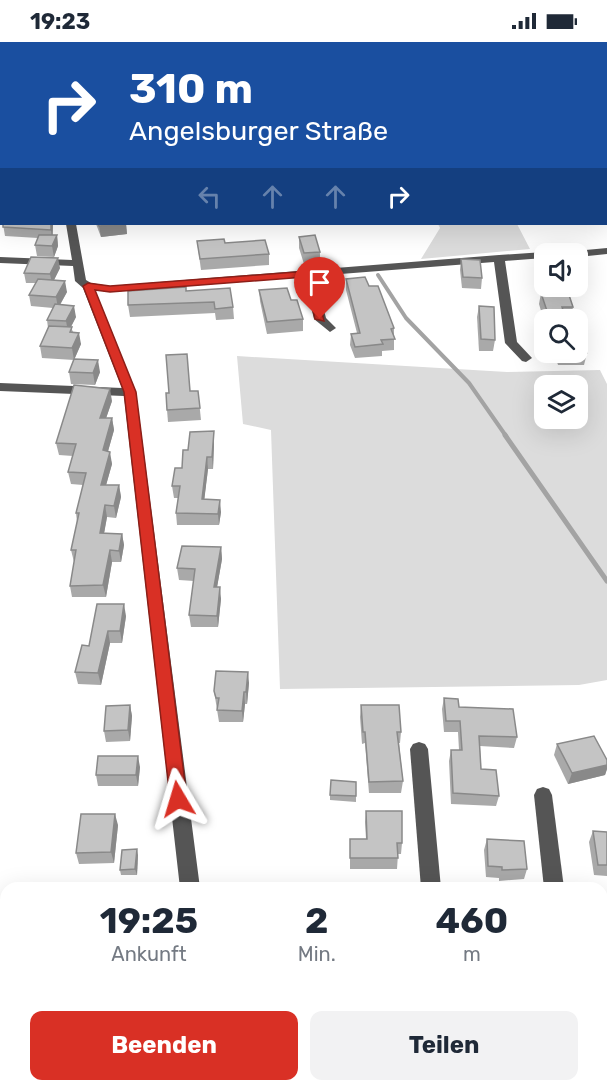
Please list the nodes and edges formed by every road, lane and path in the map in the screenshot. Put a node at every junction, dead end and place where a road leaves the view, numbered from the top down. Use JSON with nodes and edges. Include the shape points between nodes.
{"nodes":[{"id":1,"x":71,"y":225,"type":"edge"},
{"id":2,"x":607,"y":251,"type":"edge"},
{"id":3,"x":588,"y":253,"type":"edge"},
{"id":4,"x":534,"y":256,"type":"edge"},
{"id":5,"x":500,"y":258,"type":"junction"},
{"id":6,"x":0,"y":260,"type":"edge"},
{"id":7,"x":77,"y":263,"type":"junction"},
{"id":8,"x":309,"y":274,"type":"junction"},
{"id":9,"x":93,"y":287,"type":"junction"},
{"id":10,"x":330,"y":327,"type":"dead end"},
{"id":11,"x":526,"y":358,"type":"dead end"},
{"id":12,"x":0,"y":387,"type":"edge"},
{"id":13,"x":130,"y":392,"type":"junction"},
{"id":14,"x":419,"y":749,"type":"dead end"},
{"id":15,"x":543,"y":795,"type":"dead end"},
{"id":16,"x":189,"y":882,"type":"edge"},
{"id":17,"x":430,"y":882,"type":"edge"},
{"id":18,"x":553,"y":882,"type":"edge"}],
"edges":[{"from":1,"to":7,"type":"street"},
{"from":2,"to":3,"type":"street"},
{"from":4,"to":5,"type":"street"},
{"from":5,"to":8,"type":"street"},
{"from":5,"to":11,"type":"street","via":[[511,343]]},
{"from":6,"to":7,"type":"street"},
{"from":7,"to":9,"type":"street","via":[[81,281]]},
{"from":8,"to":9,"type":"street"},
{"from":8,"to":10,"type":"street","via":[[320,319]]},
{"from":9,"to":13,"type":"street"},
{"from":12,"to":13,"type":"street"},
{"from":13,"to":16,"type":"street"},
{"from":14,"to":17,"type":"street"},
{"from":15,"to":18,"type":"street"}]}
